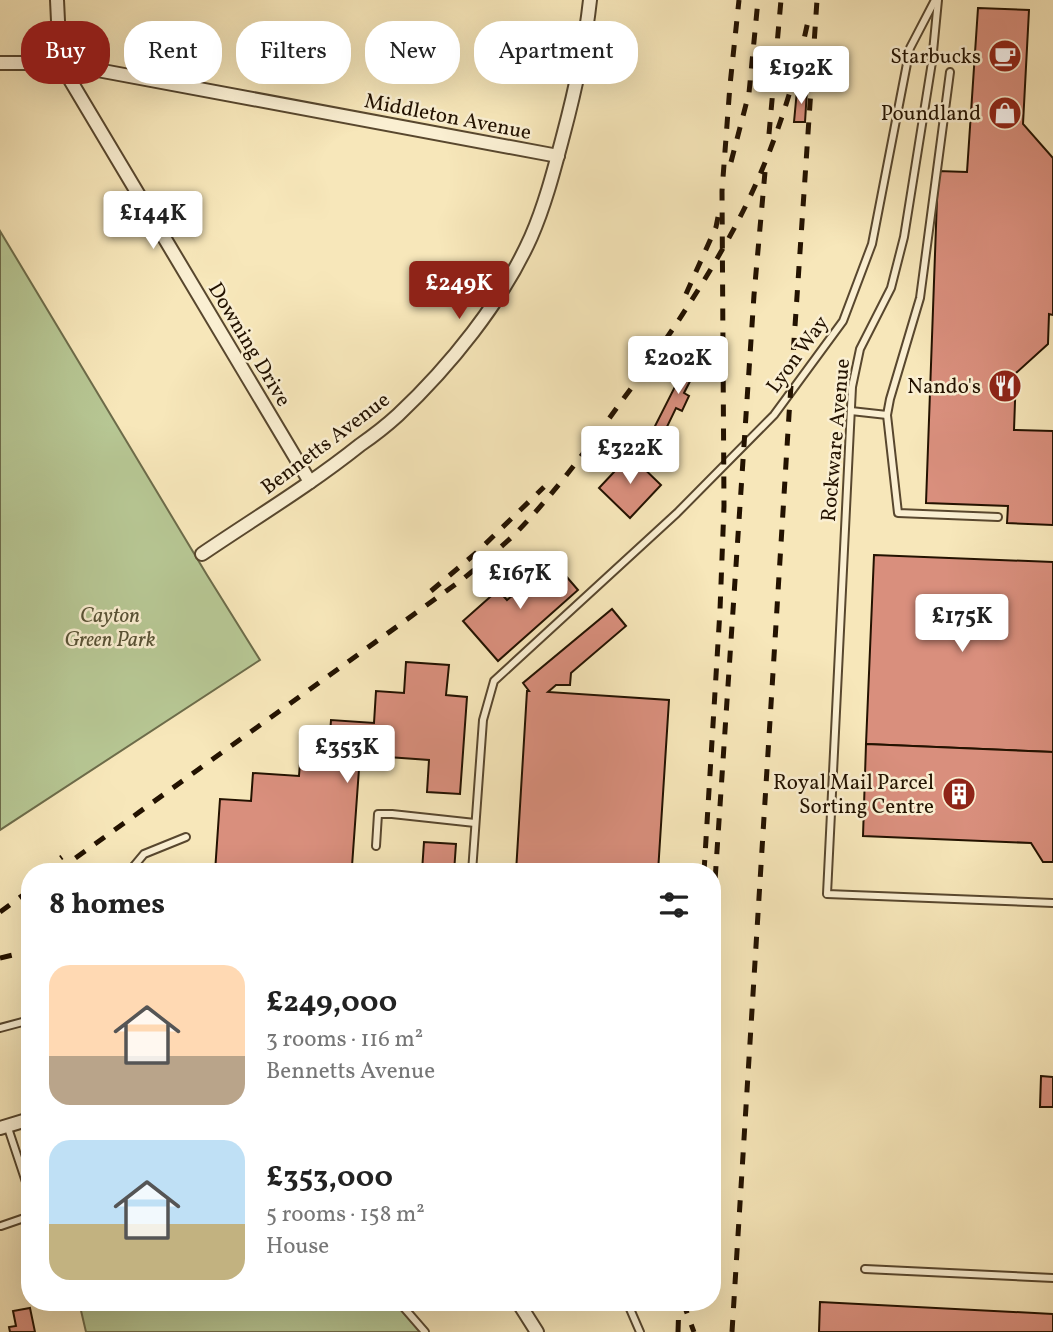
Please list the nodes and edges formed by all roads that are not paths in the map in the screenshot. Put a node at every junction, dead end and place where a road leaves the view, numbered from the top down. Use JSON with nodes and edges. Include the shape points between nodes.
{"nodes":[{"id":1,"x":57,"y":0,"type":"edge"},
{"id":2,"x":590,"y":0,"type":"edge"},
{"id":3,"x":936,"y":0,"type":"edge"},
{"id":4,"x":58,"y":21,"type":"edge"},
{"id":5,"x":0,"y":63,"type":"edge"},
{"id":6,"x":21,"y":63,"type":"edge"},
{"id":7,"x":110,"y":72,"type":"edge"},
{"id":8,"x":950,"y":72,"type":"dead end"},
{"id":9,"x":73,"y":84,"type":"edge"},
{"id":10,"x":558,"y":156,"type":"junction"},
{"id":11,"x":851,"y":411,"type":"junction"},
{"id":12,"x":887,"y":415,"type":"junction"},
{"id":13,"x":310,"y":482,"type":"junction"},
{"id":14,"x":998,"y":517,"type":"dead end"},
{"id":15,"x":202,"y":554,"type":"dead end"},
{"id":16,"x":475,"y":823,"type":"junction"},
{"id":17,"x":186,"y":837,"type":"dead end"},
{"id":18,"x":376,"y":846,"type":"dead end"},
{"id":19,"x":137,"y":863,"type":"edge"},
{"id":20,"x":473,"y":863,"type":"edge"},
{"id":21,"x":1053,"y":903,"type":"edge"},
{"id":22,"x":21,"y":1022,"type":"edge"},
{"id":23,"x":0,"y":1028,"type":"edge"},
{"id":24,"x":21,"y":1121,"type":"edge"},
{"id":25,"x":4,"y":1126,"type":"edge"},
{"id":26,"x":21,"y":1170,"type":"edge"},
{"id":27,"x":21,"y":1219,"type":"edge"},
{"id":28,"x":1,"y":1226,"type":"edge"},
{"id":29,"x":865,"y":1269,"type":"dead end"},
{"id":30,"x":1053,"y":1278,"type":"edge"},
{"id":31,"x":407,"y":1311,"type":"edge"},
{"id":32,"x":524,"y":1311,"type":"edge"},
{"id":33,"x":632,"y":1311,"type":"edge"},
{"id":34,"x":425,"y":1332,"type":"edge"},
{"id":35,"x":537,"y":1332,"type":"edge"},
{"id":36,"x":640,"y":1332,"type":"edge"}],
"edges":[{"from":1,"to":4,"type":"street","name":"Downing Drive"},
{"from":2,"to":10,"type":"street","name":"Bennetts Avenue"},
{"from":3,"to":11,"type":"lane","name":"Rockware Avenue","via":[[932,62],[904,237],[891,288],[860,349]]},
{"from":3,"to":16,"type":"lane","name":"Lyon Way","via":[[910,48],[872,244],[843,321],[774,415],[677,513],[494,681],[483,720]]},
{"from":5,"to":6,"type":"street","name":"Middleton Avenue"},
{"from":7,"to":10,"type":"street","name":"Middleton Avenue"},
{"from":8,"to":12,"type":"lane","via":[[920,298]]},
{"from":9,"to":13,"type":"street","name":"Downing Drive"},
{"from":10,"to":13,"type":"street","name":"Bennetts Avenue","via":[[526,247],[454,356],[396,417]]},
{"from":11,"to":12,"type":"lane"},
{"from":11,"to":21,"type":"lane","name":"Rockware Avenue","via":[[827,894]]},
{"from":12,"to":14,"type":"lane","via":[[898,513]]},
{"from":13,"to":15,"type":"street","name":"Bennetts Avenue"},
{"from":16,"to":18,"type":"lane","via":[[378,814]]},
{"from":16,"to":20,"type":"lane","name":"Lyon Way"},
{"from":17,"to":19,"type":"lane","via":[[144,855]]},
{"from":22,"to":23,"type":"lane"},
{"from":24,"to":25,"type":"street"},
{"from":25,"to":26,"type":"lane"},
{"from":27,"to":28,"type":"lane"},
{"from":29,"to":30,"type":"lane"},
{"from":31,"to":34,"type":"lane"},
{"from":32,"to":35,"type":"street"},
{"from":33,"to":36,"type":"lane"}]}
